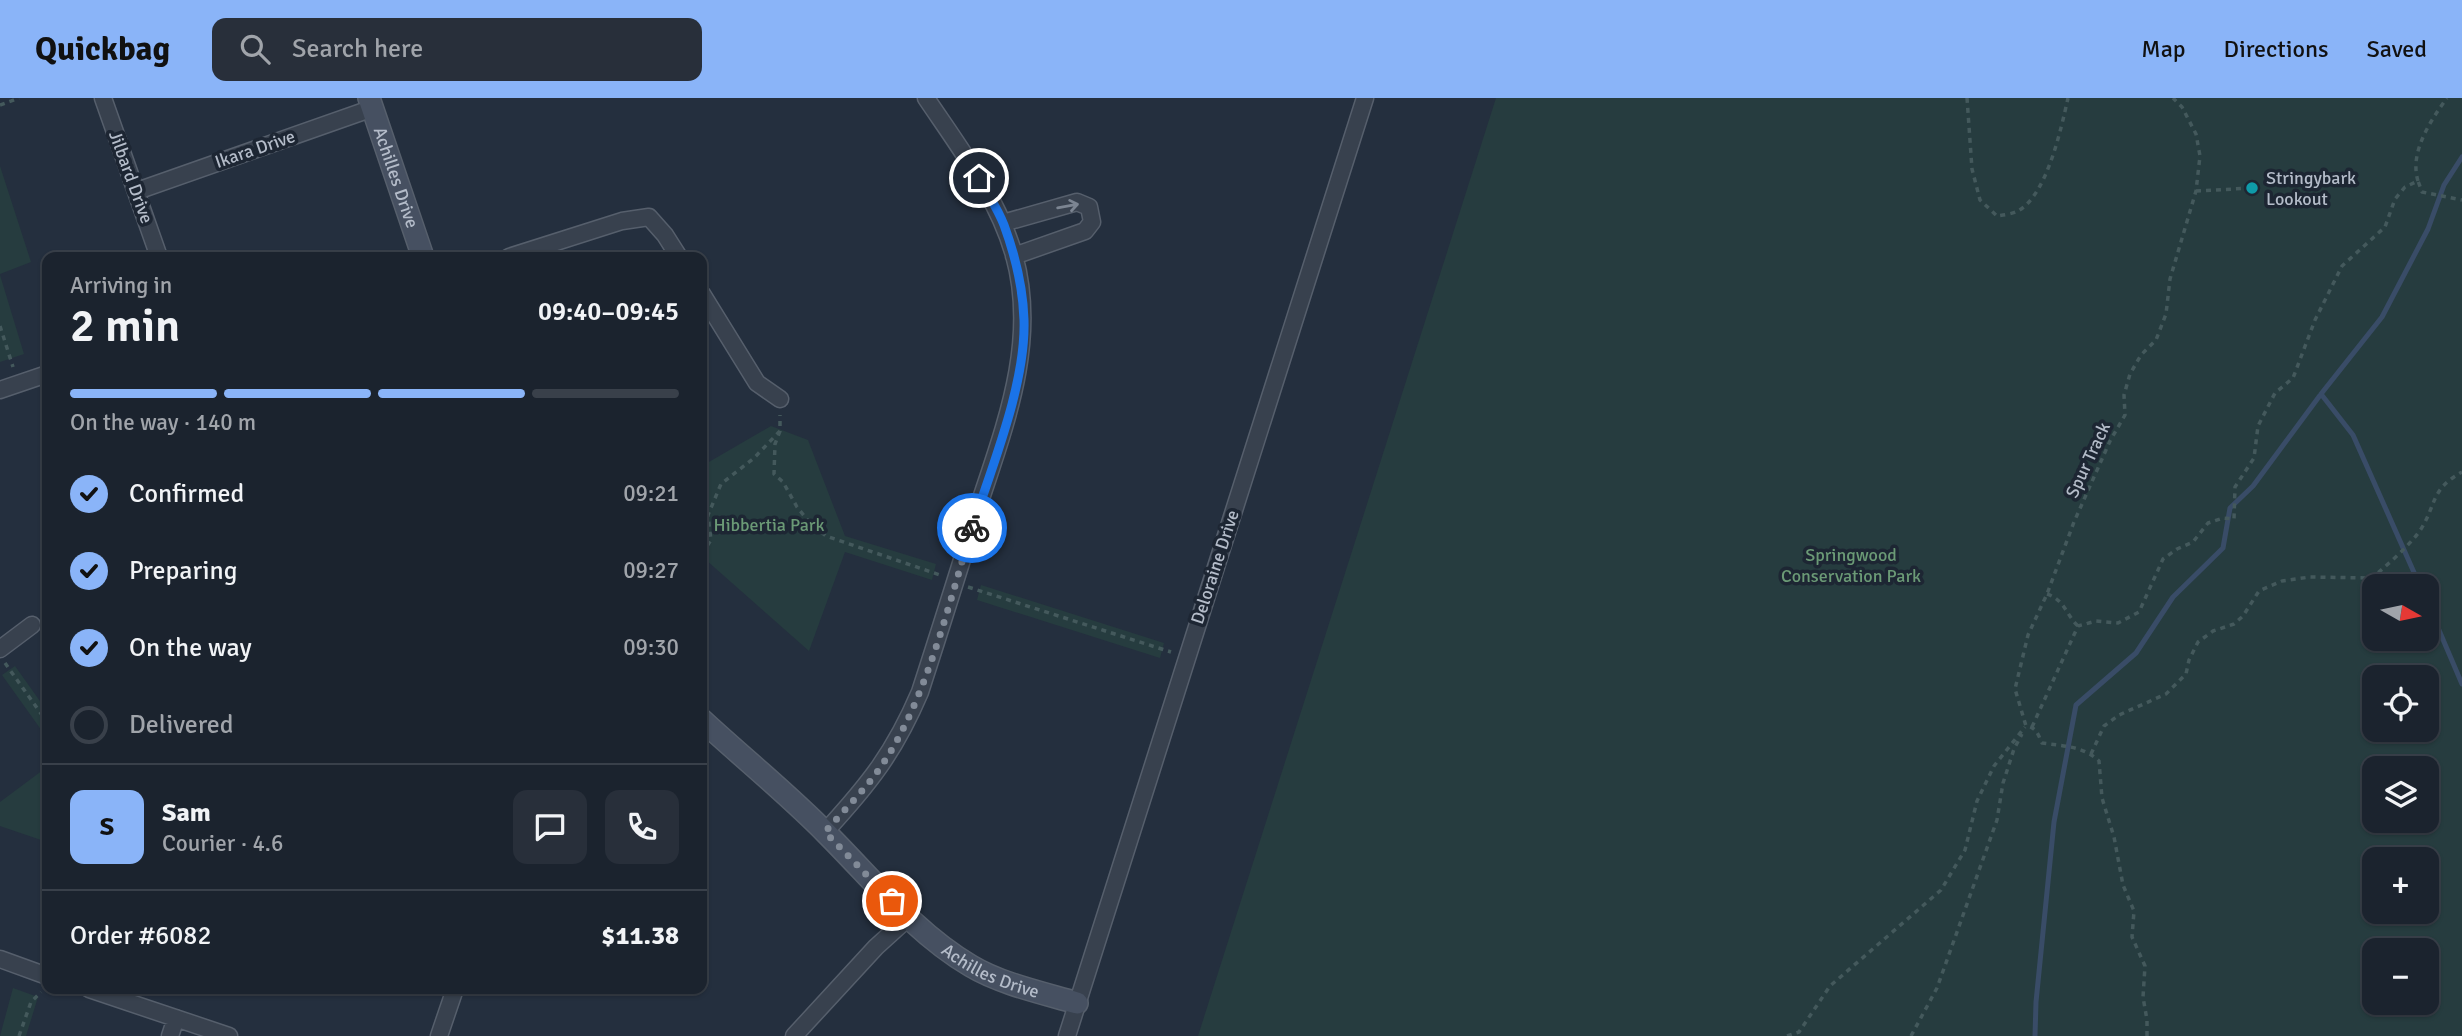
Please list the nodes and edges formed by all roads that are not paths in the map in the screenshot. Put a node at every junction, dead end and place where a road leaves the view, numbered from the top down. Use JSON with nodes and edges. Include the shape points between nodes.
{"nodes":[{"id":1,"x":103,"y":98,"type":"edge"},
{"id":2,"x":1365,"y":98,"type":"edge"},
{"id":3,"x":932,"y":100,"type":"edge"},
{"id":4,"x":371,"y":103,"type":"edge"},
{"id":5,"x":137,"y":191,"type":"junction"},
{"id":6,"x":1003,"y":223,"type":"junction"},
{"id":7,"x":157,"y":252,"type":"edge"},
{"id":8,"x":420,"y":252,"type":"edge"},
{"id":9,"x":525,"y":252,"type":"edge"},
{"id":10,"x":676,"y":252,"type":"edge"},
{"id":11,"x":1014,"y":256,"type":"junction"},
{"id":12,"x":707,"y":302,"type":"edge"},
{"id":13,"x":42,"y":376,"type":"edge"},
{"id":14,"x":0,"y":390,"type":"edge"},
{"id":15,"x":780,"y":399,"type":"road end"},
{"id":16,"x":32,"y":625,"type":"dead end"},
{"id":17,"x":0,"y":649,"type":"edge"},
{"id":18,"x":707,"y":725,"type":"edge"},
{"id":19,"x":825,"y":832,"type":"junction"},
{"id":20,"x":908,"y":918,"type":"junction"},
{"id":21,"x":0,"y":960,"type":"edge"},
{"id":22,"x":42,"y":979,"type":"edge"},
{"id":23,"x":104,"y":994,"type":"edge"},
{"id":24,"x":453,"y":994,"type":"edge"},
{"id":25,"x":1077,"y":1003,"type":"junction"},
{"id":26,"x":176,"y":1018,"type":"junction"},
{"id":27,"x":170,"y":1036,"type":"edge"},
{"id":28,"x":229,"y":1036,"type":"edge"},
{"id":29,"x":439,"y":1036,"type":"edge"},
{"id":30,"x":794,"y":1036,"type":"edge"},
{"id":31,"x":1067,"y":1036,"type":"edge"}],
"edges":[{"from":1,"to":5,"type":"street","name":"Jilbard Drive"},
{"from":2,"to":25,"type":"street","name":"Deloraine Drive"},
{"from":3,"to":6,"type":"street"},
{"from":4,"to":5,"type":"street","name":"Ikara Drive"},
{"from":4,"to":8,"type":"street","name":"Achilles Drive"},
{"from":5,"to":7,"type":"street","name":"Jilbard Drive"},
{"from":6,"to":11,"type":"street"},
{"from":6,"to":11,"type":"street","one_way":true,"via":[[1076,202],[1089,207],[1091,222],[1084,231]]},
{"from":9,"to":10,"type":"street","via":[[649,217]]},
{"from":11,"to":19,"type":"street","via":[[1024,321],[1020,361],[1009,410],[920,692],[884,762]]},
{"from":12,"to":15,"type":"street","via":[[757,383]]},
{"from":13,"to":14,"type":"street"},
{"from":16,"to":17,"type":"street"},
{"from":18,"to":19,"type":"street","name":"Achilles Drive"},
{"from":19,"to":20,"type":"street","name":"Achilles Drive"},
{"from":20,"to":25,"type":"street","name":"Achilles Drive","via":[[974,968]]},
{"from":20,"to":30,"type":"street"},
{"from":21,"to":22,"type":"street"},
{"from":23,"to":26,"type":"street"},
{"from":24,"to":29,"type":"street"},
{"from":25,"to":31,"type":"street","name":"Deloraine Drive"},
{"from":26,"to":27,"type":"street"},
{"from":26,"to":28,"type":"street"}]}
